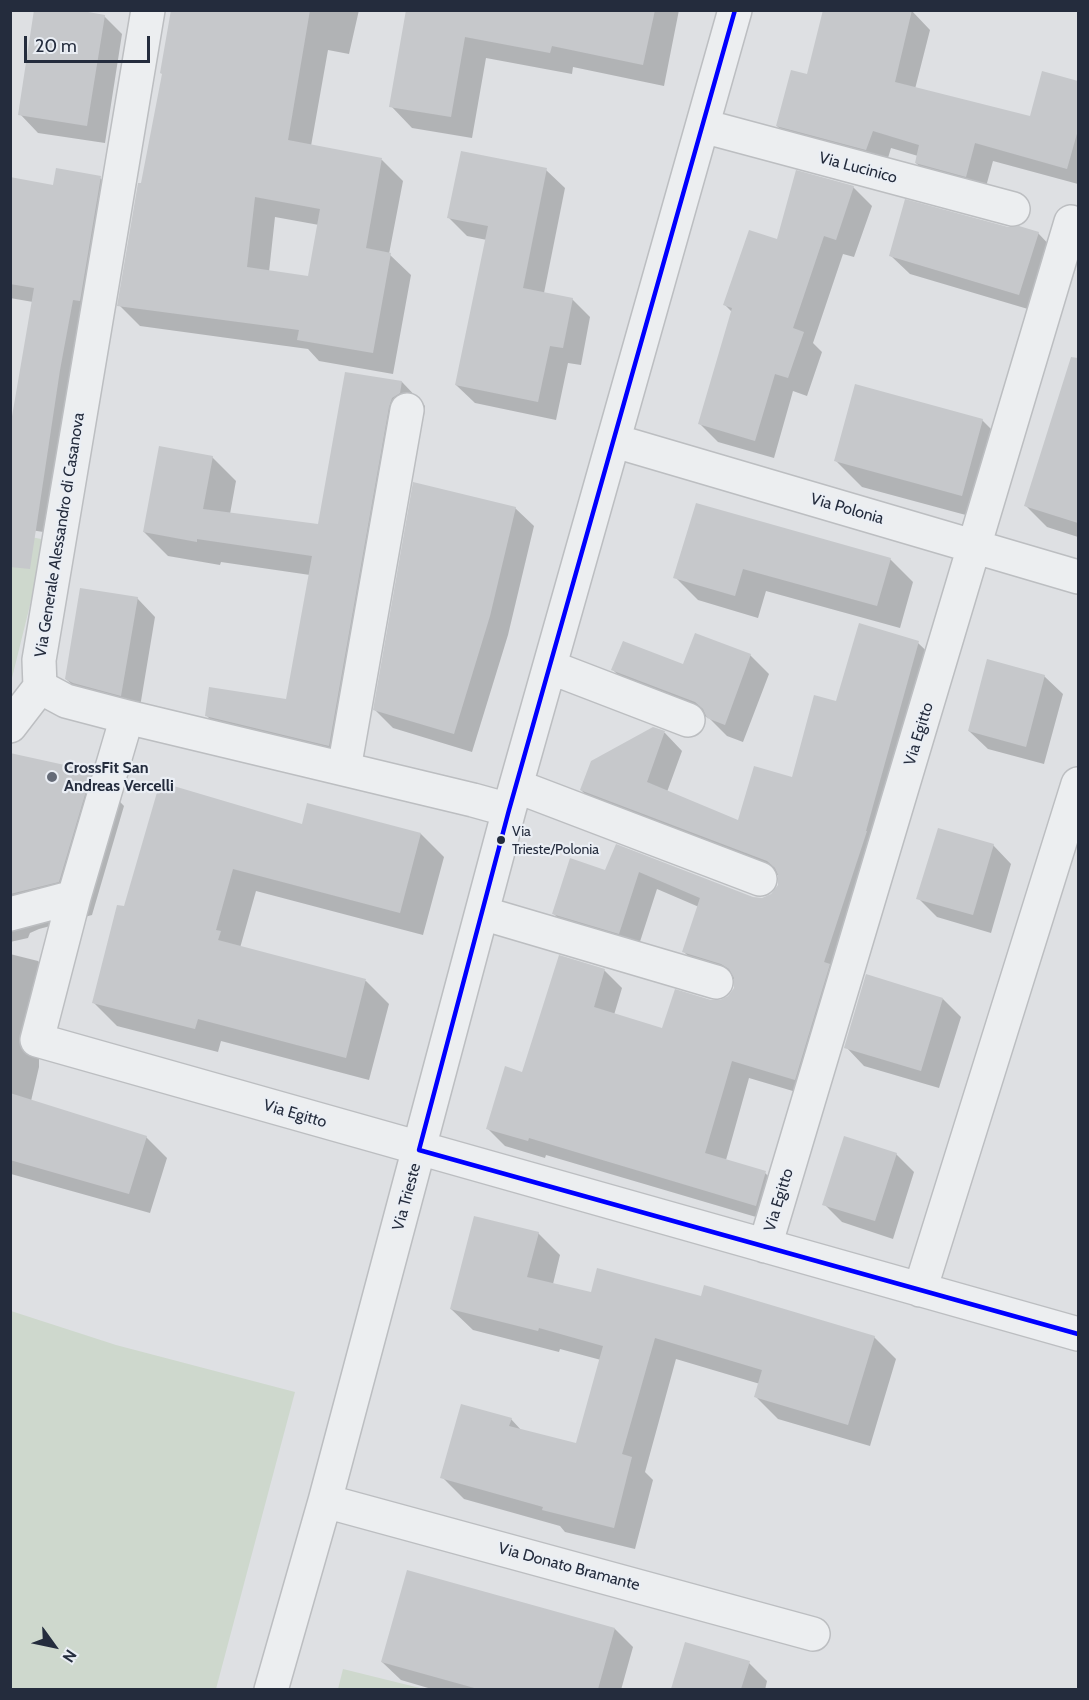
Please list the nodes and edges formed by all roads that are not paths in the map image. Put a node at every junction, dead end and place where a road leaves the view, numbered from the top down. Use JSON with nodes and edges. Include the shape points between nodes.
{"nodes":[{"id":1,"x":148,"y":10,"type":"edge"},
{"id":2,"x":735,"y":10,"type":"edge"},
{"id":3,"x":702,"y":126,"type":"junction"},
{"id":4,"x":1013,"y":209,"type":"dead end"},
{"id":5,"x":1071,"y":222,"type":"dead end"},
{"id":6,"x":407,"y":410,"type":"dead end"},
{"id":7,"x":615,"y":441,"type":"junction"},
{"id":8,"x":975,"y":547,"type":"junction"},
{"id":9,"x":1078,"y":578,"type":"edge"},
{"id":10,"x":550,"y":668,"type":"junction"},
{"id":11,"x":40,"y":687,"type":"junction"},
{"id":12,"x":127,"y":717,"type":"junction"},
{"id":13,"x":688,"y":720,"type":"dead end"},
{"id":14,"x":10,"y":726,"type":"edge"},
{"id":15,"x":344,"y":769,"type":"junction"},
{"id":16,"x":1078,"y":784,"type":"edge"},
{"id":17,"x":513,"y":798,"type":"junction"},
{"id":18,"x":760,"y":879,"type":"dead end"},
{"id":19,"x":74,"y":897,"type":"junction"},
{"id":20,"x":482,"y":913,"type":"junction"},
{"id":21,"x":10,"y":914,"type":"edge"},
{"id":22,"x":716,"y":982,"type":"dead end"},
{"id":23,"x":419,"y":1150,"type":"junction"},
{"id":24,"x":765,"y":1246,"type":"junction"},
{"id":25,"x":920,"y":1290,"type":"junction"},
{"id":26,"x":1078,"y":1334,"type":"edge"},
{"id":27,"x":325,"y":1501,"type":"junction"},
{"id":28,"x":813,"y":1634,"type":"dead end"},
{"id":29,"x":271,"y":1689,"type":"edge"}],
"edges":[{"from":1,"to":11,"type":"street","name":"Via Generale Alessandro di Casanova","via":[[39,660]]},
{"from":2,"to":3,"type":"street","name":"Via Trieste"},
{"from":3,"to":4,"type":"street","name":"Via Lucinico"},
{"from":3,"to":7,"type":"street","name":"Via Trieste"},
{"from":5,"to":8,"type":"street","name":"Via Egitto"},
{"from":6,"to":15,"type":"street"},
{"from":7,"to":8,"type":"street","name":"Via Polonia"},
{"from":7,"to":10,"type":"street","name":"Via Trieste"},
{"from":8,"to":9,"type":"street","name":"Via Polonia"},
{"from":8,"to":24,"type":"street","name":"Via Egitto"},
{"from":10,"to":13,"type":"street"},
{"from":10,"to":17,"type":"street","name":"Via Trieste"},
{"from":11,"to":12,"type":"street","via":[[66,701]]},
{"from":11,"to":14,"type":"street"},
{"from":12,"to":15,"type":"street"},
{"from":12,"to":19,"type":"street","name":"Via Egitto"},
{"from":15,"to":17,"type":"street"},
{"from":16,"to":25,"type":"street"},
{"from":17,"to":18,"type":"street"},
{"from":17,"to":20,"type":"street","name":"Via Trieste"},
{"from":19,"to":21,"type":"street"},
{"from":19,"to":23,"type":"street","name":"Via Egitto","via":[[37,1040]]},
{"from":20,"to":22,"type":"street"},
{"from":20,"to":23,"type":"street","name":"Via Trieste"},
{"from":23,"to":24,"type":"street","name":"Via Egitto"},
{"from":23,"to":27,"type":"street","name":"Via Trieste"},
{"from":24,"to":25,"type":"street","name":"Via Egitto"},
{"from":25,"to":26,"type":"street","name":"Via Egitto"},
{"from":27,"to":28,"type":"street","name":"Via Donato Bramante"},
{"from":27,"to":29,"type":"street","name":"Via Trieste"}]}
